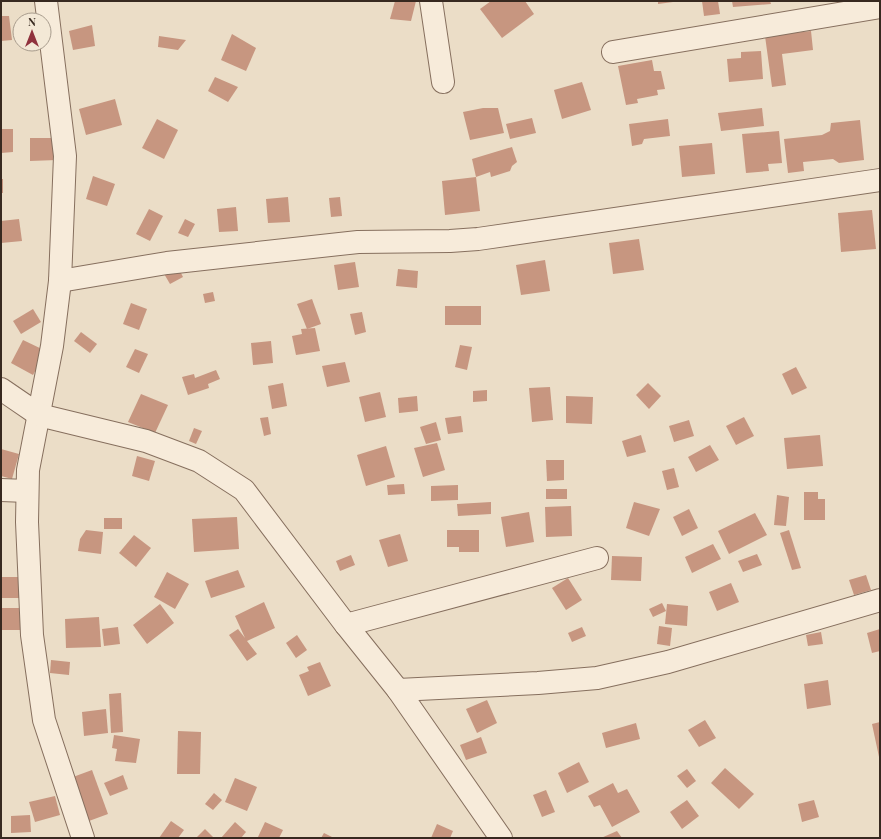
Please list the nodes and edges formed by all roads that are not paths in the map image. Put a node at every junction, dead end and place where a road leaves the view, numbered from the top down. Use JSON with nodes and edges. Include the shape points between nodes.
{"nodes":[{"id":1,"x":46,"y":1,"type":"edge"},
{"id":2,"x":430,"y":1,"type":"edge"},
{"id":3,"x":880,"y":7,"type":"edge"},
{"id":4,"x":613,"y":52,"type":"dead end"},
{"id":5,"x":443,"y":82,"type":"dead end"},
{"id":6,"x":880,"y":180,"type":"edge"},
{"id":7,"x":60,"y":281,"type":"junction"},
{"id":8,"x":1,"y":389,"type":"edge"},
{"id":9,"x":39,"y":415,"type":"junction"},
{"id":10,"x":1,"y":490,"type":"edge"},
{"id":11,"x":28,"y":491,"type":"junction"},
{"id":12,"x":597,"y":558,"type":"dead end"},
{"id":13,"x":880,"y":600,"type":"edge"},
{"id":14,"x":346,"y":625,"type":"junction"},
{"id":15,"x":398,"y":690,"type":"junction"},
{"id":16,"x":83,"y":838,"type":"edge"},
{"id":17,"x":501,"y":838,"type":"edge"}],
"edges":[{"from":1,"to":7,"type":"street","via":[[66,156]]},
{"from":2,"to":5,"type":"street"},
{"from":3,"to":4,"type":"street"},
{"from":6,"to":7,"type":"street","via":[[478,239],[358,242],[167,263]]},
{"from":7,"to":9,"type":"street","via":[[52,346]]},
{"from":8,"to":9,"type":"street"},
{"from":9,"to":11,"type":"street","via":[[28,470]]},
{"from":9,"to":14,"type":"street","via":[[146,441],[198,461],[244,490]]},
{"from":10,"to":11,"type":"street"},
{"from":11,"to":16,"type":"street","via":[[32,635],[44,720]]},
{"from":12,"to":14,"type":"street"},
{"from":13,"to":15,"type":"street","via":[[668,662],[597,678]]},
{"from":14,"to":15,"type":"street"},
{"from":15,"to":17,"type":"street"}]}
